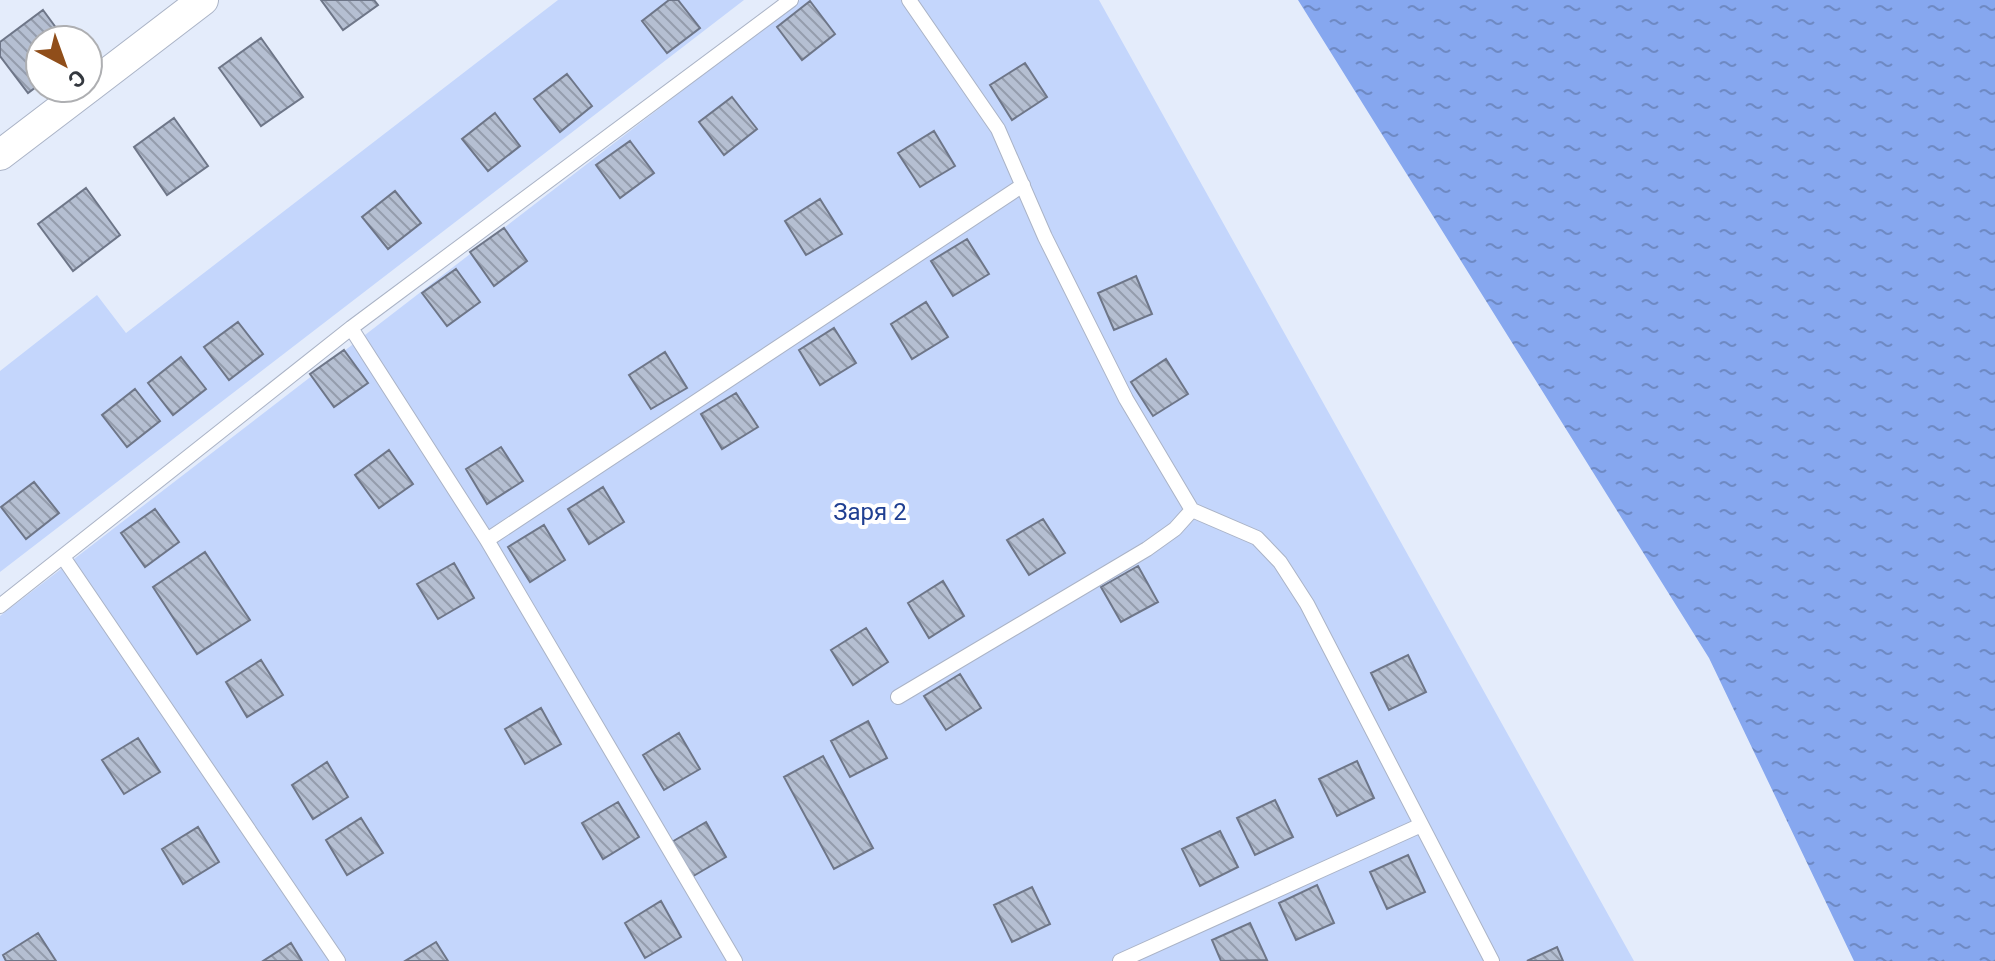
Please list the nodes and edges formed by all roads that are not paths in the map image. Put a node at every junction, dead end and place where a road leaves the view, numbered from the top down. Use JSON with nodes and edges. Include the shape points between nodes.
{"nodes":[{"id":1,"x":203,"y":0,"type":"edge"},
{"id":2,"x":791,"y":0,"type":"edge"},
{"id":3,"x":909,"y":0,"type":"edge"},
{"id":4,"x":104,"y":76,"type":"edge"},
{"id":5,"x":67,"y":104,"type":"edge"},
{"id":6,"x":0,"y":155,"type":"edge"},
{"id":7,"x":1023,"y":185,"type":"junction"},
{"id":8,"x":351,"y":328,"type":"junction"},
{"id":9,"x":1192,"y":510,"type":"junction"},
{"id":10,"x":487,"y":540,"type":"junction"},
{"id":11,"x":63,"y":557,"type":"junction"},
{"id":12,"x":0,"y":606,"type":"edge"},
{"id":13,"x":898,"y":697,"type":"dead end"},
{"id":14,"x":1419,"y":826,"type":"junction"},
{"id":15,"x":338,"y":961,"type":"edge"},
{"id":16,"x":735,"y":961,"type":"edge"},
{"id":17,"x":1120,"y":961,"type":"edge"},
{"id":18,"x":1492,"y":961,"type":"edge"}],
"edges":[{"from":1,"to":4,"type":"street"},
{"from":2,"to":8,"type":"lane"},
{"from":3,"to":7,"type":"lane","via":[[998,129]]},
{"from":5,"to":6,"type":"street"},
{"from":7,"to":9,"type":"lane","via":[[1126,399]]},
{"from":7,"to":10,"type":"lane"},
{"from":8,"to":10,"type":"lane"},
{"from":8,"to":11,"type":"lane"},
{"from":9,"to":13,"type":"lane","via":[[1147,549]]},
{"from":9,"to":14,"type":"lane","via":[[1257,538],[1280,562],[1307,604]]},
{"from":10,"to":16,"type":"lane"},
{"from":11,"to":12,"type":"lane"},
{"from":11,"to":15,"type":"lane"},
{"from":14,"to":17,"type":"lane"},
{"from":14,"to":18,"type":"lane"}]}
